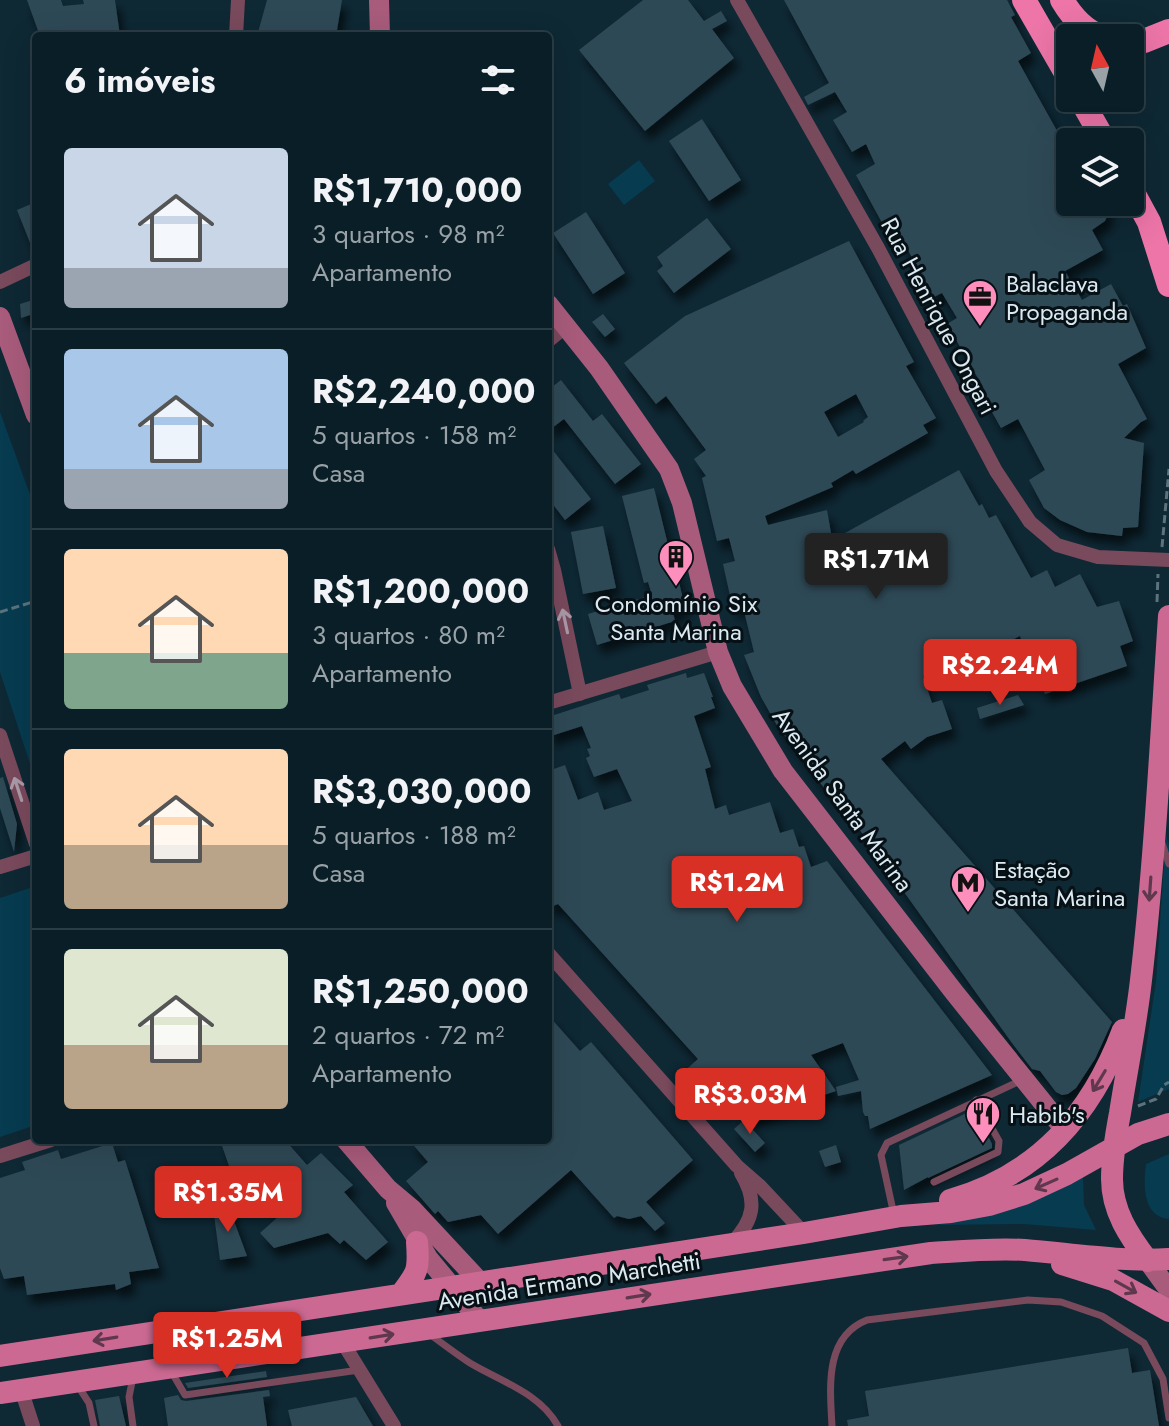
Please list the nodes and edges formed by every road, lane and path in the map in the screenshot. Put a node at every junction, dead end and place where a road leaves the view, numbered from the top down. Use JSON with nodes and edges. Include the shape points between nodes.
{"nodes":[{"id":1,"x":238,"y":0,"type":"edge"},
{"id":2,"x":379,"y":0,"type":"edge"},
{"id":3,"x":737,"y":0,"type":"edge"},
{"id":4,"x":1024,"y":0,"type":"edge"},
{"id":5,"x":1062,"y":0,"type":"edge"},
{"id":6,"x":1080,"y":24,"type":"edge"},
{"id":7,"x":1169,"y":31,"type":"edge"},
{"id":8,"x":236,"y":32,"type":"edge"},
{"id":9,"x":380,"y":32,"type":"edge"},
{"id":10,"x":1144,"y":41,"type":"edge"},
{"id":11,"x":1056,"y":56,"type":"edge"},
{"id":12,"x":1144,"y":213,"type":"edge"},
{"id":13,"x":32,"y":267,"type":"edge"},
{"id":14,"x":0,"y":282,"type":"edge"},
{"id":15,"x":1169,"y":285,"type":"edge"},
{"id":16,"x":552,"y":309,"type":"edge"},
{"id":17,"x":0,"y":317,"type":"edge"},
{"id":18,"x":565,"y":327,"type":"junction"},
{"id":19,"x":552,"y":338,"type":"edge"},
{"id":20,"x":32,"y":404,"type":"edge"},
{"id":21,"x":1169,"y":469,"type":"edge"},
{"id":22,"x":1163,"y":535,"type":"dead end"},
{"id":23,"x":1169,"y":560,"type":"edge"},
{"id":24,"x":552,"y":563,"type":"edge"},
{"id":25,"x":32,"y":602,"type":"edge"},
{"id":26,"x":0,"y":612,"type":"edge"},
{"id":27,"x":1169,"y":616,"type":"edge"},
{"id":28,"x":718,"y":652,"type":"junction"},
{"id":29,"x":580,"y":694,"type":"junction"},
{"id":30,"x":552,"y":702,"type":"edge"},
{"id":31,"x":0,"y":735,"type":"edge"},
{"id":32,"x":1155,"y":822,"type":"junction"},
{"id":33,"x":32,"y":832,"type":"edge"},
{"id":34,"x":32,"y":857,"type":"edge"},
{"id":35,"x":1169,"y":864,"type":"edge"},
{"id":36,"x":0,"y":867,"type":"edge"},
{"id":37,"x":552,"y":958,"type":"edge"},
{"id":38,"x":1140,"y":984,"type":"junction"},
{"id":39,"x":1024,"y":1079,"type":"junction"},
{"id":40,"x":1169,"y":1082,"type":"edge"},
{"id":41,"x":1156,"y":1099,"type":"dead end"},
{"id":42,"x":976,"y":1100,"type":"junction"},
{"id":43,"x":1169,"y":1124,"type":"edge"},
{"id":44,"x":1065,"y":1130,"type":"junction"},
{"id":45,"x":38,"y":1144,"type":"edge"},
{"id":46,"x":349,"y":1144,"type":"edge"},
{"id":47,"x":1114,"y":1147,"type":"junction"},
{"id":48,"x":0,"y":1156,"type":"edge"},
{"id":49,"x":737,"y":1166,"type":"junction"},
{"id":50,"x":934,"y":1182,"type":"dead end"},
{"id":51,"x":388,"y":1189,"type":"junction"},
{"id":52,"x":898,"y":1216,"type":"junction"},
{"id":53,"x":804,"y":1233,"type":"junction"},
{"id":54,"x":417,"y":1242,"type":"junction"},
{"id":55,"x":732,"y":1243,"type":"junction"},
{"id":56,"x":1028,"y":1250,"type":"junction"},
{"id":57,"x":1158,"y":1260,"type":"edge"},
{"id":58,"x":480,"y":1282,"type":"junction"},
{"id":59,"x":451,"y":1286,"type":"junction"},
{"id":60,"x":1169,"y":1290,"type":"edge"},
{"id":61,"x":401,"y":1294,"type":"junction"},
{"id":62,"x":1169,"y":1311,"type":"edge"},
{"id":63,"x":480,"y":1321,"type":"junction"},
{"id":64,"x":423,"y":1330,"type":"junction"},
{"id":65,"x":343,"y":1343,"type":"junction"},
{"id":66,"x":0,"y":1356,"type":"edge"},
{"id":67,"x":168,"y":1366,"type":"junction"},
{"id":68,"x":359,"y":1370,"type":"junction"},
{"id":69,"x":134,"y":1371,"type":"junction"},
{"id":70,"x":74,"y":1381,"type":"junction"},
{"id":71,"x":10,"y":1391,"type":"edge"},
{"id":72,"x":1169,"y":1418,"type":"edge"},
{"id":73,"x":33,"y":1426,"type":"edge"},
{"id":74,"x":94,"y":1426,"type":"edge"},
{"id":75,"x":133,"y":1426,"type":"edge"},
{"id":76,"x":394,"y":1426,"type":"edge"},
{"id":77,"x":558,"y":1426,"type":"edge"},
{"id":78,"x":832,"y":1426,"type":"edge"}],
"edges":[{"from":1,"to":8,"type":"street"},
{"from":2,"to":9,"type":"street"},
{"from":3,"to":23,"type":"street","name":"Rua Henrique Ongari","via":[[878,248],[996,471],[1030,522],[1057,545],[1098,557]]},
{"from":4,"to":11,"type":"highway"},
{"from":5,"to":6,"type":"highway"},
{"from":7,"to":10,"type":"highway"},
{"from":12,"to":15,"type":"highway"},
{"from":13,"to":14,"type":"street"},
{"from":16,"to":18,"type":"street","name":"Avenida Santa Marina"},
{"from":17,"to":20,"type":"street"},
{"from":18,"to":19,"type":"street"},
{"from":18,"to":28,"type":"street","name":"Avenida Santa Marina","via":[[669,469]]},
{"from":21,"to":22,"type":"path"},
{"from":29,"to":24,"type":"street","one_way":true},
{"from":25,"to":26,"type":"path"},
{"from":27,"to":32,"type":"main road"},
{"from":28,"to":29,"type":"street"},
{"from":28,"to":39,"type":"street","name":"Avenida Santa Marina","via":[[732,686],[783,771]]},
{"from":29,"to":30,"type":"street"},
{"from":33,"to":31,"type":"street","one_way":true},
{"from":32,"to":35,"type":"lane"},
{"from":32,"to":38,"type":"main road","one_way":true},
{"from":34,"to":36,"type":"street"},
{"from":37,"to":49,"type":"street"},
{"from":38,"to":44,"type":"main road","one_way":true,"via":[[1112,1059]]},
{"from":38,"to":47,"type":"main road"},
{"from":39,"to":42,"type":"lane"},
{"from":39,"to":44,"type":"street","name":"Avenida Santa Marina"},
{"from":40,"to":41,"type":"path"},
{"from":42,"to":50,"type":"lane","via":[[999,1141],[998,1152]]},
{"from":42,"to":52,"type":"lane","via":[[884,1146],[881,1155]]},
{"from":43,"to":47,"type":"main road","name":"Avenida Ermano Marchetti"},
{"from":44,"to":52,"type":"main road","via":[[1004,1180]]},
{"from":45,"to":48,"type":"street"},
{"from":46,"to":51,"type":"street"},
{"from":47,"to":52,"type":"main road","name":"Avenida Ermano Marchetti","one_way":true,"via":[[1024,1194],[970,1209]]},
{"from":47,"to":57,"type":"main road","via":[[1112,1179],[1121,1222],[1130,1237]]},
{"from":49,"to":53,"type":"street"},
{"from":49,"to":55,"type":"street","via":[[753,1206]]},
{"from":51,"to":54,"type":"street"},
{"from":51,"to":58,"type":"street"},
{"from":52,"to":53,"type":"main road","name":"Avenida Ermano Marchetti"},
{"from":53,"to":55,"type":"main road","name":"Avenida Ermano Marchetti"},
{"from":54,"to":59,"type":"street"},
{"from":54,"to":61,"type":"main road","via":[[417,1273]]},
{"from":55,"to":58,"type":"main road","name":"Avenida Ermano Marchetti"},
{"from":56,"to":57,"type":"main road","name":"Avenida Ermano Marchetti"},
{"from":56,"to":62,"type":"main road","one_way":true,"via":[[1113,1280]]},
{"from":63,"to":56,"type":"main road","name":"Avenida Ermano Marchetti","one_way":true,"via":[[931,1253]]},
{"from":57,"to":60,"type":"street"},
{"from":58,"to":59,"type":"main road","name":"Avenida Ermano Marchetti"},
{"from":59,"to":61,"type":"main road","name":"Avenida Ermano Marchetti"},
{"from":59,"to":63,"type":"street"},
{"from":61,"to":66,"type":"main road","name":"Avenida Ermano Marchetti","one_way":true},
{"from":63,"to":64,"type":"main road","name":"Avenida Ermano Marchetti"},
{"from":65,"to":64,"type":"main road","name":"Avenida Ermano Marchetti","one_way":true},
{"from":64,"to":77,"type":"lane","via":[[535,1400]]},
{"from":65,"to":67,"type":"main road","name":"Avenida Ermano Marchetti"},
{"from":65,"to":68,"type":"street"},
{"from":67,"to":68,"type":"lane","via":[[185,1395]]},
{"from":67,"to":69,"type":"main road","name":"Avenida Ermano Marchetti"},
{"from":68,"to":76,"type":"street"},
{"from":69,"to":70,"type":"main road","name":"Avenida Ermano Marchetti"},
{"from":69,"to":75,"type":"lane","via":[[129,1397]]},
{"from":70,"to":71,"type":"main road","name":"Avenida Ermano Marchetti"},
{"from":70,"to":74,"type":"lane","via":[[89,1403]]},
{"from":71,"to":73,"type":"street"},
{"from":72,"to":78,"type":"lane","via":[[1163,1379],[1144,1343],[1102,1316],[1061,1302],[1028,1300],[855,1325],[846,1333],[829,1378]]}]}
